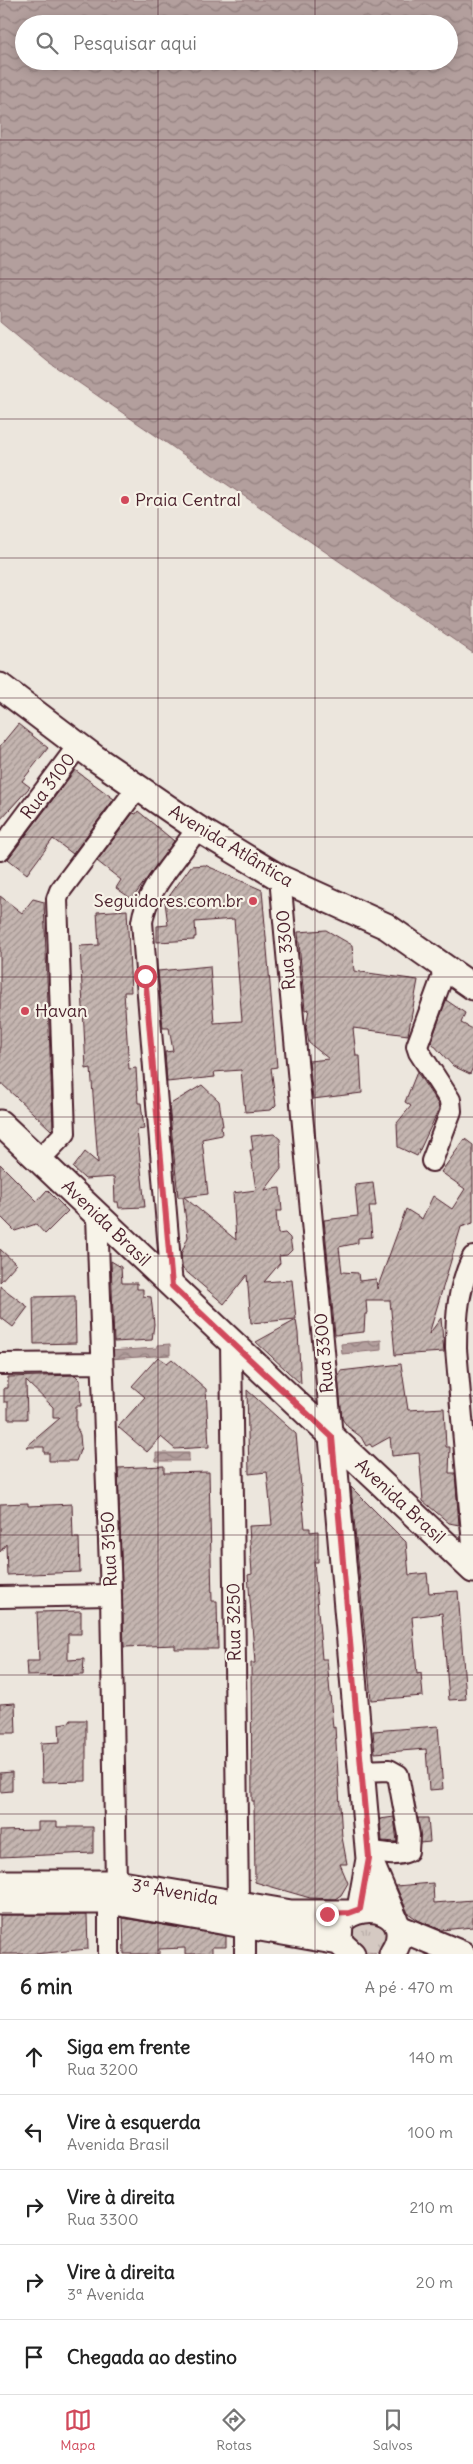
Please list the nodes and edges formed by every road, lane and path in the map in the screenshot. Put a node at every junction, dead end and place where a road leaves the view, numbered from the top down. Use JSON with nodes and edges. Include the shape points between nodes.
{"nodes":[{"id":1,"x":0,"y":686,"type":"edge"},
{"id":2,"x":78,"y":746,"type":"junction"},
{"id":3,"x":137,"y":788,"type":"junction"},
{"id":4,"x":197,"y":828,"type":"junction"},
{"id":5,"x":0,"y":850,"type":"edge"},
{"id":6,"x":280,"y":878,"type":"junction"},
{"id":7,"x":446,"y":967,"type":"junction"},
{"id":8,"x":473,"y":987,"type":"edge"},
{"id":9,"x":0,"y":1123,"type":"edge"},
{"id":10,"x":39,"y":1160,"type":"junction"},
{"id":11,"x":432,"y":1161,"type":"dead end"},
{"id":12,"x":97,"y":1216,"type":"junction"},
{"id":13,"x":473,"y":1257,"type":"edge"},
{"id":14,"x":172,"y":1286,"type":"junction"},
{"id":15,"x":466,"y":1304,"type":"edge"},
{"id":16,"x":231,"y":1342,"type":"junction"},
{"id":17,"x":101,"y":1363,"type":"junction"},
{"id":18,"x":0,"y":1364,"type":"edge"},
{"id":19,"x":332,"y":1437,"type":"junction"},
{"id":20,"x":473,"y":1545,"type":"edge"},
{"id":21,"x":473,"y":1570,"type":"edge"},
{"id":22,"x":111,"y":1595,"type":"junction"},
{"id":23,"x":0,"y":1596,"type":"edge"},
{"id":24,"x":361,"y":1770,"type":"junction"},
{"id":25,"x":368,"y":1854,"type":"junction"},
{"id":26,"x":0,"y":1883,"type":"edge"},
{"id":27,"x":113,"y":1892,"type":"junction"},
{"id":28,"x":0,"y":1901,"type":"edge"},
{"id":29,"x":354,"y":1911,"type":"junction"},
{"id":30,"x":241,"y":1914,"type":"junction"},
{"id":31,"x":397,"y":1924,"type":"junction"},
{"id":32,"x":346,"y":1948,"type":"edge"},
{"id":33,"x":109,"y":1954,"type":"edge"},
{"id":34,"x":245,"y":1954,"type":"edge"},
{"id":35,"x":392,"y":1954,"type":"edge"},
{"id":36,"x":462,"y":1954,"type":"edge"}],
"edges":[{"from":1,"to":2,"type":"main road","name":"Avenida Atlântica"},
{"from":2,"to":3,"type":"main road","name":"Avenida Atlântica"},
{"from":2,"to":5,"type":"street","name":"Rua 3100"},
{"from":3,"to":4,"type":"main road","name":"Avenida Atlântica"},
{"from":3,"to":10,"type":"street","via":[[56,899],[65,1133]]},
{"from":4,"to":6,"type":"main road","name":"Avenida Atlântica"},
{"from":4,"to":14,"type":"street","via":[[158,884],[144,908],[142,922]]},
{"from":6,"to":7,"type":"main road","name":"Avenida Atlântica","via":[[370,917]]},
{"from":6,"to":19,"type":"street","name":"Rua 3300"},
{"from":7,"to":8,"type":"main road","name":"Avenida Atlântica"},
{"from":7,"to":11,"type":"street","via":[[417,1046],[450,1100],[451,1111]]},
{"from":9,"to":10,"type":"main road","name":"Avenida Brasil"},
{"from":10,"to":12,"type":"main road","name":"Avenida Brasil"},
{"from":12,"to":14,"type":"main road","name":"Avenida Brasil"},
{"from":12,"to":17,"type":"street","name":"Rua 3150"},
{"from":13,"to":15,"type":"street","via":[[462,1280]]},
{"from":14,"to":16,"type":"main road","name":"Avenida Brasil"},
{"from":15,"to":20,"type":"street","via":[[456,1349]]},
{"from":16,"to":19,"type":"main road","name":"Avenida Brasil"},
{"from":16,"to":30,"type":"street","name":"Rua 3250"},
{"from":17,"to":18,"type":"street"},
{"from":17,"to":22,"type":"street","name":"Rua 3150"},
{"from":19,"to":21,"type":"main road","name":"Avenida Brasil"},
{"from":19,"to":24,"type":"main road","name":"Rua 3300"},
{"from":22,"to":23,"type":"street"},
{"from":22,"to":27,"type":"street","name":"Rua 3150"},
{"from":24,"to":25,"type":"main road","name":"Rua 3300"},
{"from":24,"to":25,"type":"street","via":[[389,1770],[398,1775],[409,1835],[408,1851],[402,1854]]},
{"from":25,"to":29,"type":"main road","name":"Rua 3300"},
{"from":25,"to":31,"type":"main road","name":"Rua 3300"},
{"from":26,"to":27,"type":"main road","name":"3ª Avenida"},
{"from":27,"to":28,"type":"main road","name":"3ª Avenida"},
{"from":27,"to":30,"type":"main road","name":"3ª Avenida"},
{"from":27,"to":33,"type":"street","name":"Rua 3150"},
{"from":29,"to":30,"type":"main road","name":"3ª Avenida","via":[[310,1915]]},
{"from":29,"to":31,"type":"main road","name":"3ª Avenida","via":[[380,1912]]},
{"from":29,"to":32,"type":"main road","name":"Rua 3300","via":[[340,1922]]},
{"from":30,"to":32,"type":"main road","name":"3ª Avenida"},
{"from":30,"to":34,"type":"street","name":"Rua 3250"},
{"from":31,"to":35,"type":"main road","via":[[399,1938]]},
{"from":31,"to":36,"type":"main road"}]}
